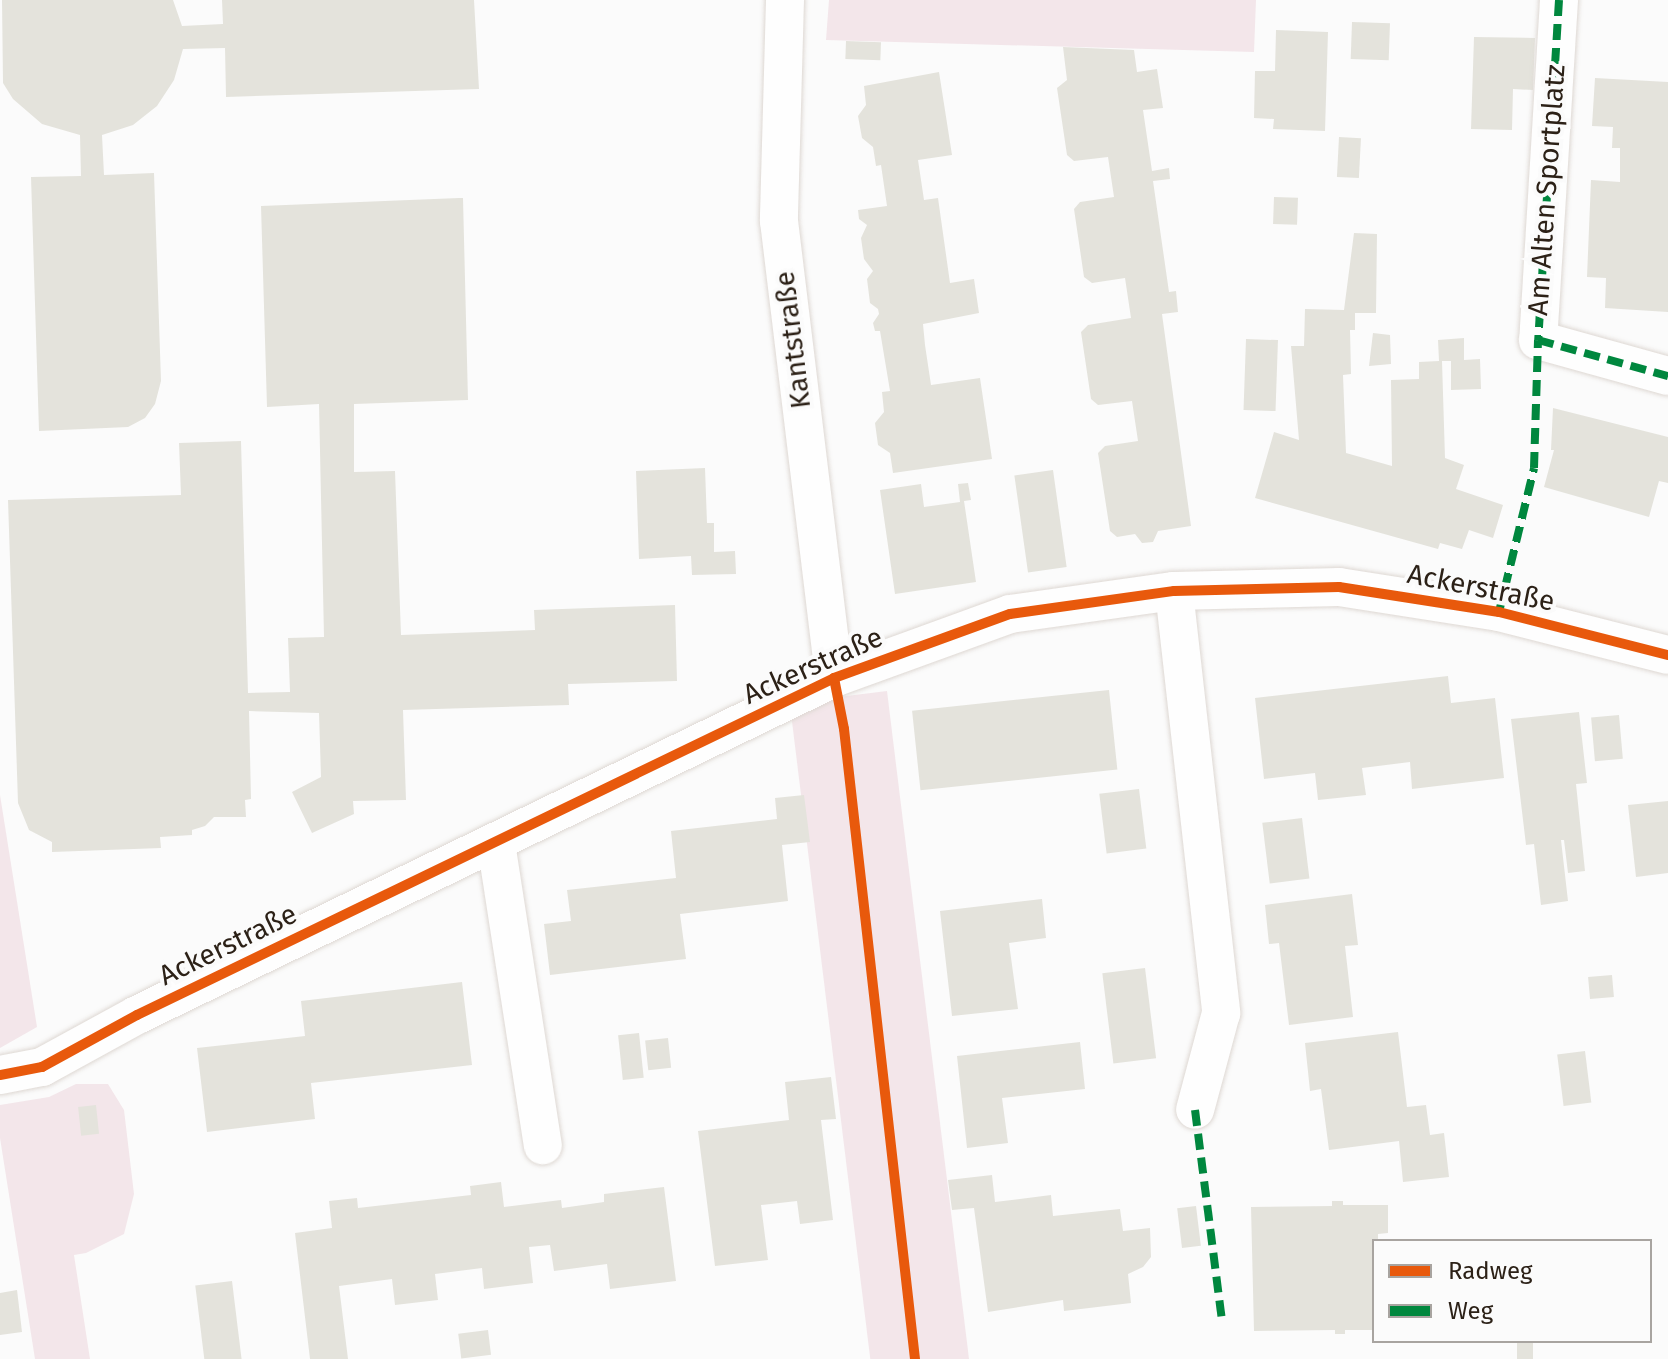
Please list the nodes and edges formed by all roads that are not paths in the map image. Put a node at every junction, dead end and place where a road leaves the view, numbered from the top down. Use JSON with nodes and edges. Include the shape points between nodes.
{"nodes":[{"id":1,"x":785,"y":0,"type":"edge"},
{"id":2,"x":1559,"y":0,"type":"edge"},
{"id":3,"x":1668,"y":376,"type":"edge"},
{"id":4,"x":1174,"y":591,"type":"junction"},
{"id":5,"x":1668,"y":655,"type":"edge"},
{"id":6,"x":834,"y":678,"type":"junction"},
{"id":7,"x":496,"y":843,"type":"junction"},
{"id":8,"x":0,"y":1075,"type":"edge"},
{"id":9,"x":1195,"y":1110,"type":"dead end"},
{"id":10,"x":543,"y":1145,"type":"dead end"}],
"edges":[{"from":1,"to":6,"type":"street","name":"Kantstraße","via":[[779,221]]},
{"from":2,"to":3,"type":"street","name":"Am Alten Sportplatz","via":[[1538,340]]},
{"from":4,"to":5,"type":"street","name":"Ackerstraße","via":[[1339,587],[1499,612]]},
{"from":4,"to":6,"type":"street","name":"Ackerstraße","via":[[1010,614]]},
{"from":4,"to":9,"type":"street","via":[[1221,1013]]},
{"from":6,"to":7,"type":"street","name":"Ackerstraße"},
{"from":7,"to":8,"type":"street","name":"Ackerstraße","via":[[137,1015],[42,1067]]},
{"from":7,"to":10,"type":"street"}]}
